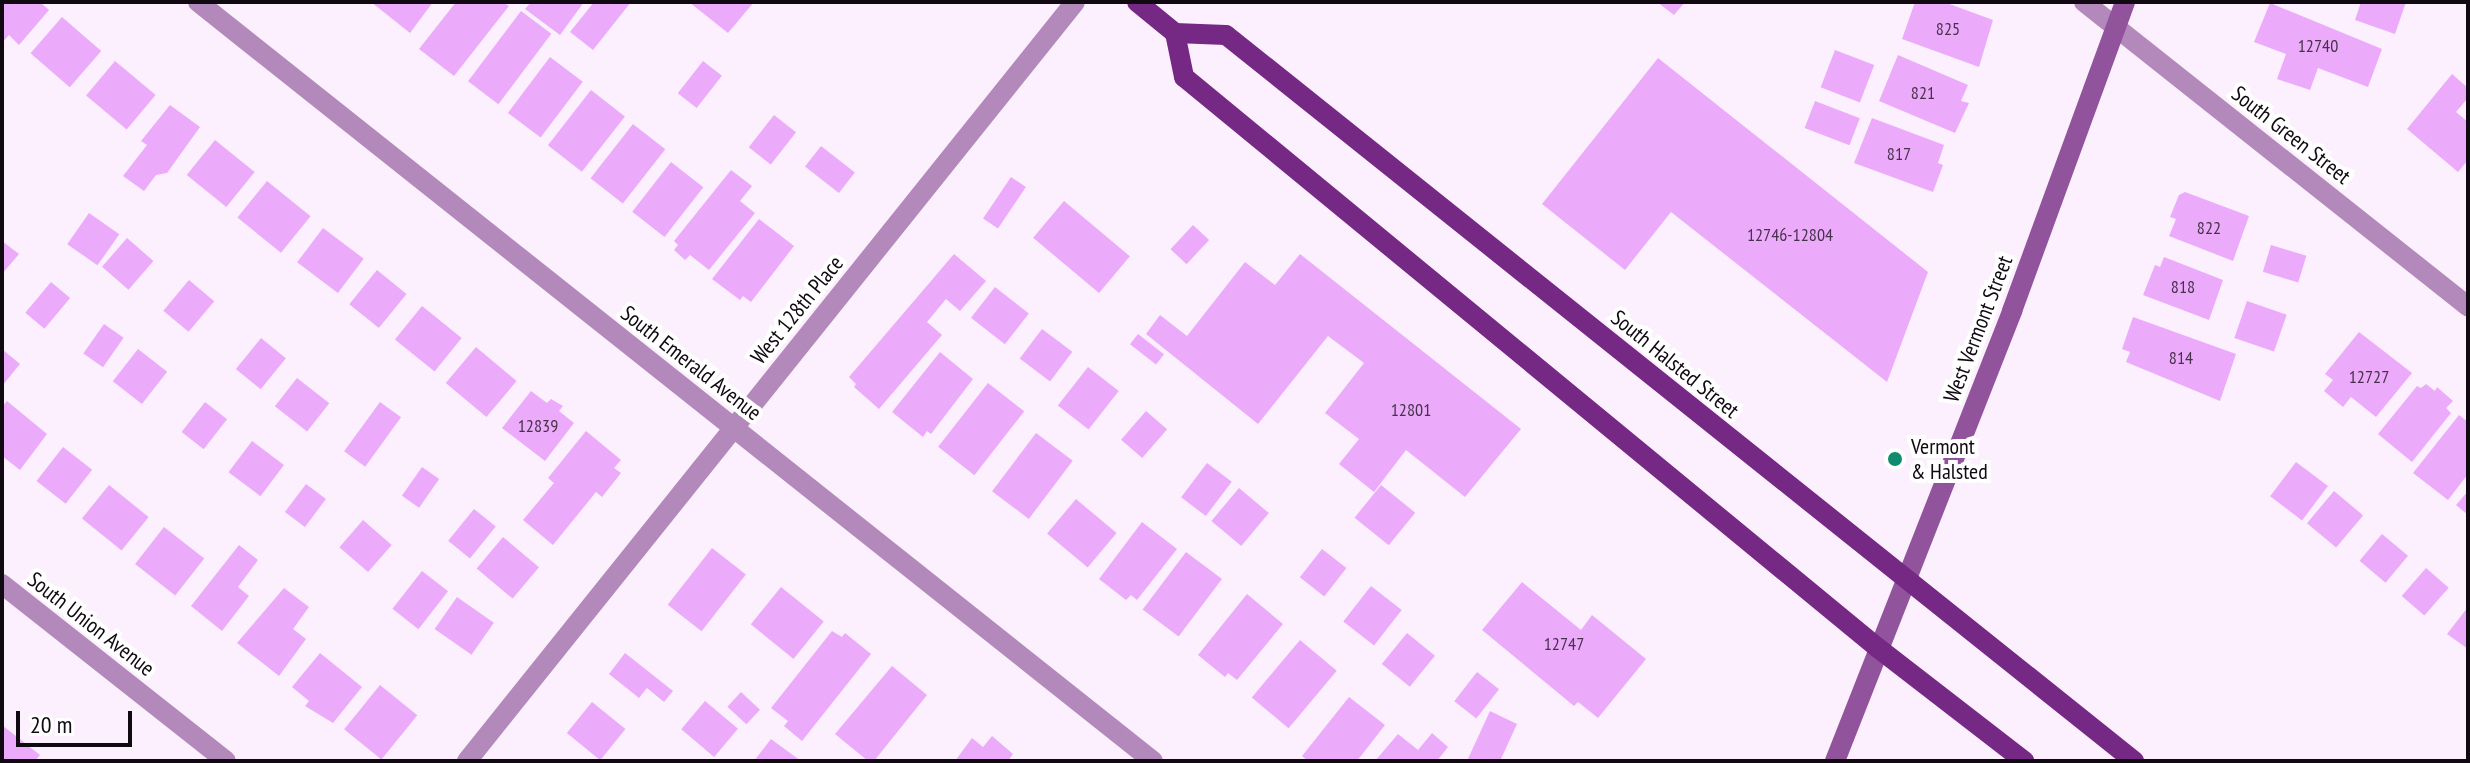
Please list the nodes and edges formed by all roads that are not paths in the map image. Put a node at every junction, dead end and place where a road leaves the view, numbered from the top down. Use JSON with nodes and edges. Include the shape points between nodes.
{"nodes":[{"id":1,"x":198,"y":2,"type":"edge"},
{"id":2,"x":1075,"y":2,"type":"edge"},
{"id":3,"x":1137,"y":2,"type":"edge"},
{"id":4,"x":2084,"y":2,"type":"edge"},
{"id":5,"x":2125,"y":2,"type":"edge"},
{"id":6,"x":2115,"y":27,"type":"junction"},
{"id":7,"x":1175,"y":33,"type":"junction"},
{"id":8,"x":2468,"y":306,"type":"edge"},
{"id":9,"x":734,"y":428,"type":"junction"},
{"id":10,"x":1904,"y":579,"type":"junction"},
{"id":11,"x":2,"y":584,"type":"edge"},
{"id":12,"x":1878,"y":648,"type":"junction"},
{"id":13,"x":226,"y":761,"type":"edge"},
{"id":14,"x":467,"y":761,"type":"edge"},
{"id":15,"x":1153,"y":761,"type":"edge"},
{"id":16,"x":1835,"y":761,"type":"edge"},
{"id":17,"x":2024,"y":761,"type":"edge"},
{"id":18,"x":2134,"y":761,"type":"edge"}],
"edges":[{"from":1,"to":9,"type":"street","name":"South Emerald Avenue"},
{"from":2,"to":9,"type":"street","name":"West 128th Place"},
{"from":3,"to":7,"type":"main road"},
{"from":4,"to":6,"type":"street","name":"South Green Street"},
{"from":5,"to":6,"type":"street","name":"West Vermont Street"},
{"from":6,"to":8,"type":"street","name":"South Green Street"},
{"from":6,"to":10,"type":"street","name":"West Vermont Street","via":[[2012,311]]},
{"from":7,"to":10,"type":"main road","name":"South Halsted Street","via":[[1226,35]]},
{"from":7,"to":12,"type":"main road","via":[[1184,77]]},
{"from":9,"to":14,"type":"street","name":"West 128th Place"},
{"from":9,"to":15,"type":"street","name":"South Emerald Avenue"},
{"from":10,"to":12,"type":"street","name":"West Vermont Street"},
{"from":10,"to":18,"type":"main road","name":"South Halsted Street"},
{"from":11,"to":13,"type":"street","name":"South Union Avenue"},
{"from":12,"to":16,"type":"street","name":"West Vermont Street"},
{"from":12,"to":17,"type":"main road"}]}
